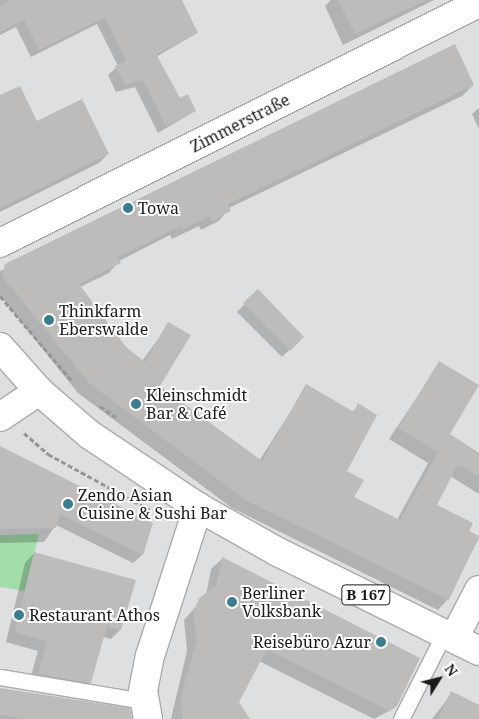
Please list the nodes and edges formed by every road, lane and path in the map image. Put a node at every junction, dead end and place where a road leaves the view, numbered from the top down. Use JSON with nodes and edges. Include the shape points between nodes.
{"nodes":[{"id":1,"x":479,"y":3,"type":"edge"},
{"id":2,"x":0,"y":243,"type":"edge"},
{"id":3,"x":0,"y":296,"type":"edge"},
{"id":4,"x":0,"y":347,"type":"edge"},
{"id":5,"x":76,"y":385,"type":"dead end"},
{"id":6,"x":39,"y":390,"type":"junction"},
{"id":7,"x":97,"y":403,"type":"dead end"},
{"id":8,"x":2,"y":416,"type":"edge"},
{"id":9,"x":120,"y":420,"type":"dead end"},
{"id":10,"x":125,"y":497,"type":"dead end"},
{"id":11,"x":198,"y":507,"type":"junction"},
{"id":12,"x":479,"y":590,"type":"edge"},
{"id":13,"x":449,"y":636,"type":"junction"},
{"id":14,"x":479,"y":651,"type":"edge"},
{"id":15,"x":0,"y":677,"type":"edge"},
{"id":16,"x":145,"y":710,"type":"edge"},
{"id":17,"x":401,"y":719,"type":"edge"}],
"edges":[{"from":1,"to":2,"type":"street","name":"Zimmerstraße"},
{"from":3,"to":5,"type":"path"},
{"from":4,"to":6,"type":"street","number":"B 167"},
{"from":6,"to":8,"type":"street"},
{"from":6,"to":11,"type":"street","number":"B 167","via":[[90,435]]},
{"from":7,"to":9,"type":"path"},
{"from":8,"to":10,"type":"path","via":[[48,454]]},
{"from":11,"to":13,"type":"street","number":"B 167","via":[[278,552]]},
{"from":11,"to":16,"type":"street","via":[[150,656]]},
{"from":12,"to":13,"type":"street"},
{"from":13,"to":14,"type":"street","number":"B 167"},
{"from":13,"to":17,"type":"lane"},
{"from":15,"to":16,"type":"lane"}]}
